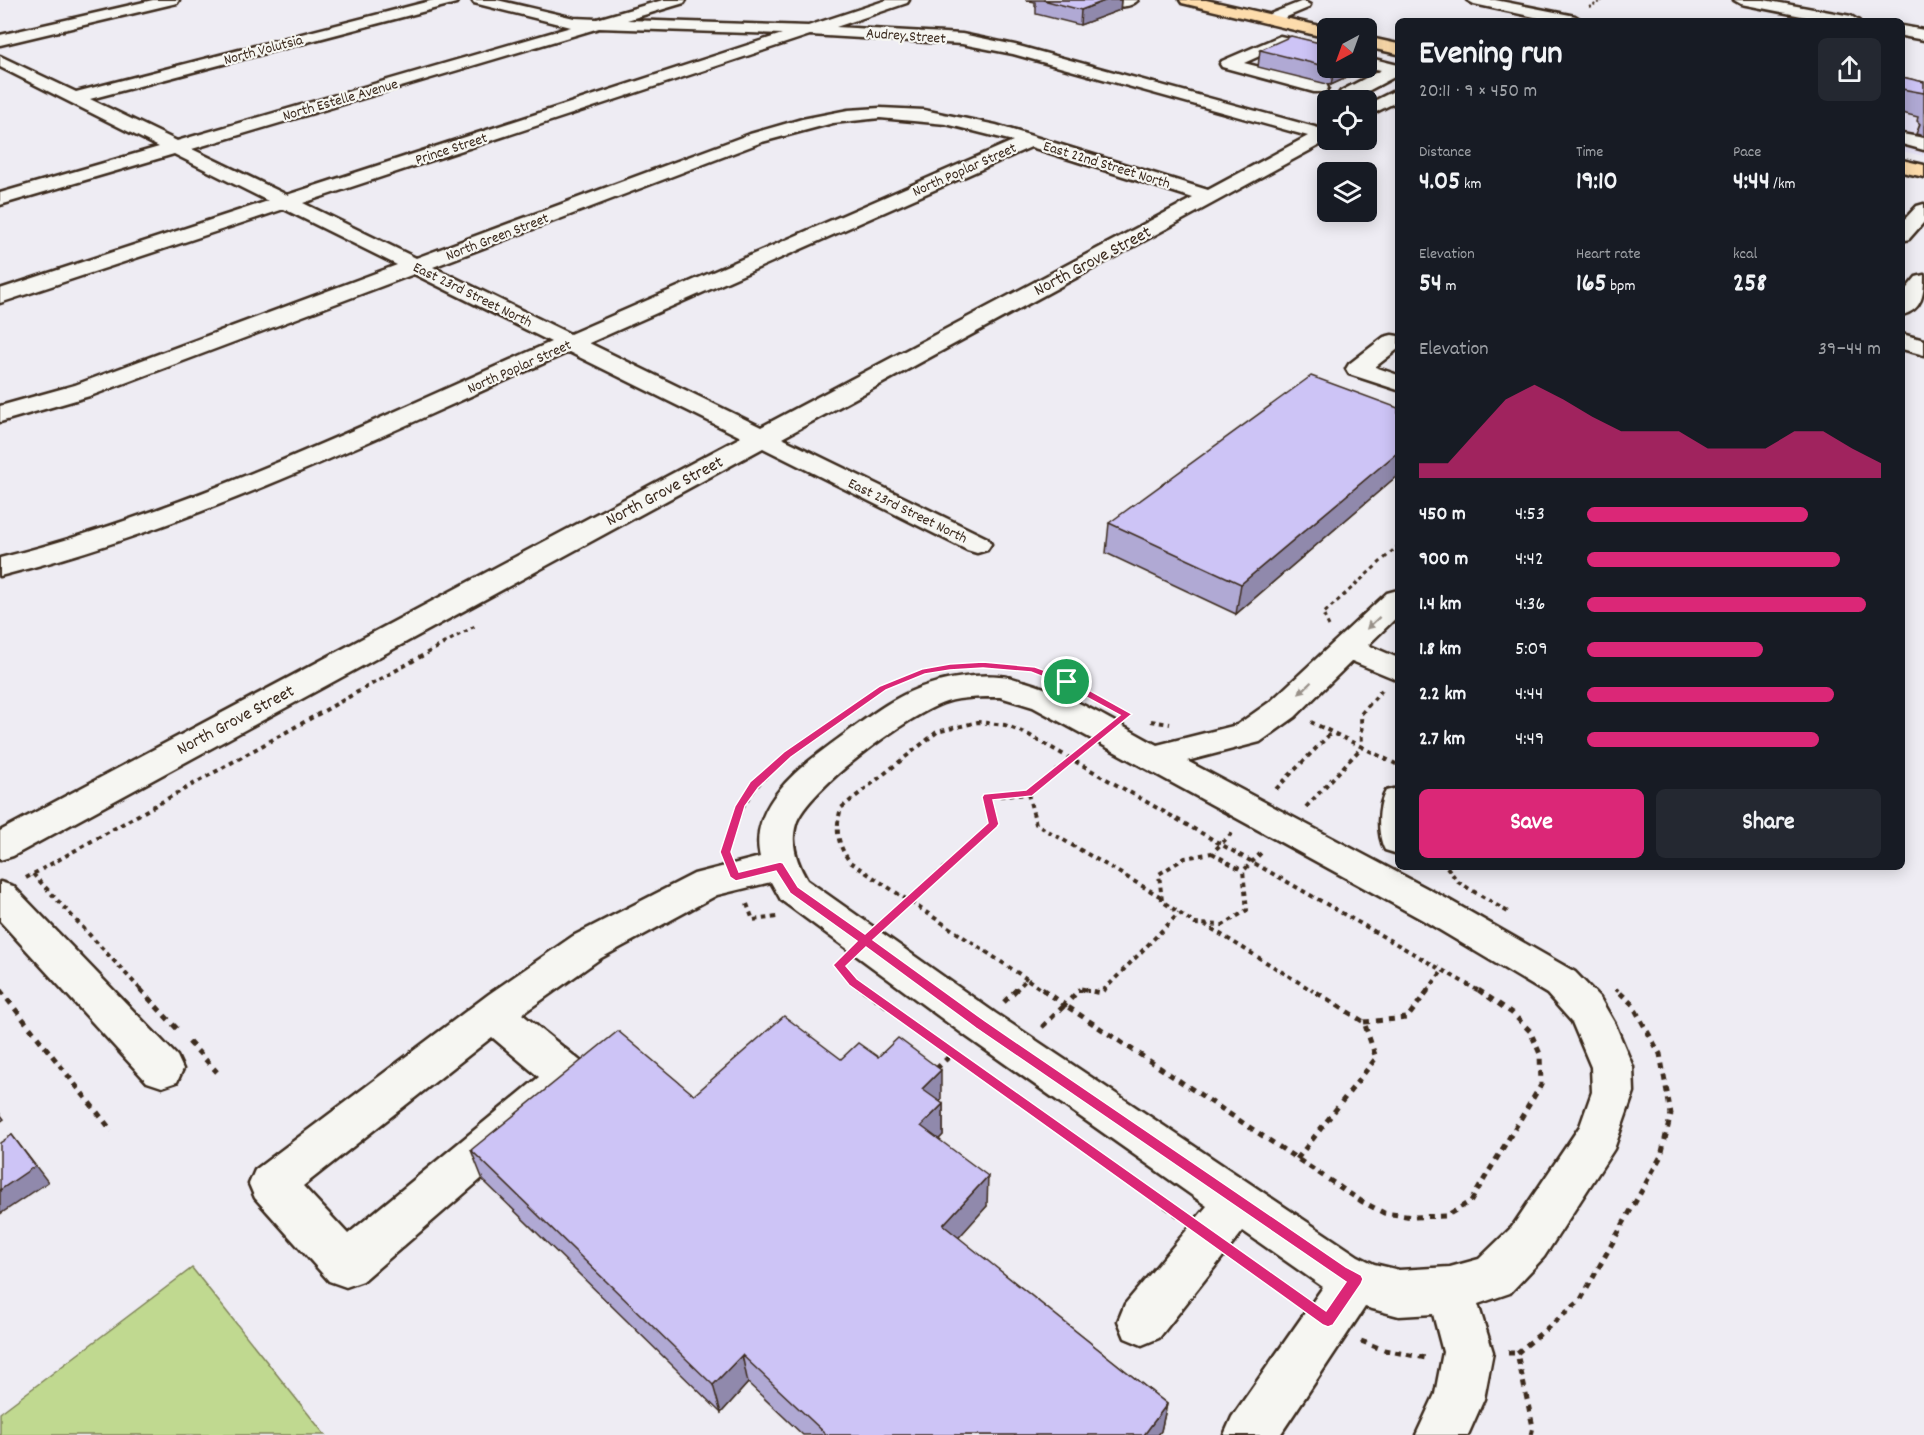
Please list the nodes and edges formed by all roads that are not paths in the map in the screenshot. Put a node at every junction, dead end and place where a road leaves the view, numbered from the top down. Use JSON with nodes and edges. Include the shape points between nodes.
{"nodes":[{"id":1,"x":172,"y":0,"type":"edge"},
{"id":2,"x":451,"y":0,"type":"edge"},
{"id":3,"x":479,"y":0,"type":"edge"},
{"id":4,"x":679,"y":0,"type":"edge"},
{"id":5,"x":902,"y":0,"type":"edge"},
{"id":6,"x":1109,"y":0,"type":"edge"},
{"id":7,"x":1131,"y":0,"type":"edge"},
{"id":8,"x":1187,"y":0,"type":"edge"},
{"id":9,"x":1474,"y":0,"type":"edge"},
{"id":10,"x":1741,"y":0,"type":"edge"},
{"id":11,"x":1303,"y":4,"type":"dead end"},
{"id":12,"x":1565,"y":5,"type":"dead end"},
{"id":13,"x":1540,"y":18,"type":"edge"},
{"id":14,"x":1835,"y":18,"type":"edge"},
{"id":15,"x":1270,"y":19,"type":"junction"},
{"id":16,"x":600,"y":24,"type":"junction"},
{"id":17,"x":810,"y":30,"type":"junction"},
{"id":18,"x":1317,"y":31,"type":"edge"},
{"id":19,"x":1905,"y":32,"type":"edge"},
{"id":20,"x":1924,"y":35,"type":"edge"},
{"id":21,"x":0,"y":40,"type":"edge"},
{"id":22,"x":1317,"y":40,"type":"edge"},
{"id":23,"x":1377,"y":44,"type":"edge"},
{"id":24,"x":1305,"y":47,"type":"junction"},
{"id":25,"x":1395,"y":48,"type":"edge"},
{"id":26,"x":1317,"y":50,"type":"edge"},
{"id":27,"x":0,"y":61,"type":"edge"},
{"id":28,"x":1377,"y":65,"type":"edge"},
{"id":29,"x":1395,"y":69,"type":"edge"},
{"id":30,"x":1395,"y":70,"type":"edge"},
{"id":31,"x":1324,"y":90,"type":"edge"},
{"id":32,"x":1356,"y":90,"type":"edge"},
{"id":33,"x":1395,"y":95,"type":"edge"},
{"id":34,"x":74,"y":98,"type":"junction"},
{"id":35,"x":1377,"y":102,"type":"edge"},
{"id":36,"x":861,"y":114,"type":"joint"},
{"id":37,"x":1317,"y":132,"type":"edge"},
{"id":38,"x":1317,"y":139,"type":"edge"},
{"id":39,"x":1029,"y":141,"type":"junction"},
{"id":40,"x":1905,"y":141,"type":"edge"},
{"id":41,"x":1924,"y":144,"type":"edge"},
{"id":42,"x":174,"y":148,"type":"junction"},
{"id":43,"x":1905,"y":167,"type":"edge"},
{"id":44,"x":1924,"y":171,"type":"edge"},
{"id":45,"x":1211,"y":197,"type":"junction"},
{"id":46,"x":0,"y":199,"type":"edge"},
{"id":47,"x":285,"y":203,"type":"junction"},
{"id":48,"x":1905,"y":207,"type":"edge"},
{"id":49,"x":1924,"y":211,"type":"edge"},
{"id":50,"x":1905,"y":232,"type":"edge"},
{"id":51,"x":417,"y":267,"type":"junction"},
{"id":52,"x":1924,"y":282,"type":"edge"},
{"id":53,"x":0,"y":296,"type":"edge"},
{"id":54,"x":1905,"y":304,"type":"edge"},
{"id":55,"x":1905,"y":342,"type":"edge"},
{"id":56,"x":570,"y":343,"type":"junction"},
{"id":57,"x":1395,"y":343,"type":"edge"},
{"id":58,"x":1924,"y":348,"type":"edge"},
{"id":59,"x":1395,"y":382,"type":"edge"},
{"id":60,"x":0,"y":414,"type":"edge"},
{"id":61,"x":761,"y":438,"type":"junction"},
{"id":62,"x":977,"y":544,"type":"dead end"},
{"id":63,"x":0,"y":567,"type":"edge"},
{"id":64,"x":1395,"y":602,"type":"edge"},
{"id":65,"x":1347,"y":647,"type":"junction"},
{"id":66,"x":1390,"y":679,"type":"edge"},
{"id":67,"x":1156,"y":757,"type":"junction"},
{"id":68,"x":0,"y":847,"type":"edge"},
{"id":69,"x":780,"y":866,"type":"junction"},
{"id":70,"x":1399,"y":879,"type":"edge"},
{"id":71,"x":0,"y":896,"type":"edge"},
{"id":72,"x":493,"y":1014,"type":"junction"},
{"id":73,"x":162,"y":1069,"type":"dead end"},
{"id":74,"x":1239,"y":1201,"type":"junction"},
{"id":75,"x":1356,"y":1279,"type":"junction"},
{"id":76,"x":1450,"y":1290,"type":"junction"},
{"id":77,"x":1142,"y":1321,"type":"dead end"},
{"id":78,"x":1250,"y":1435,"type":"edge"},
{"id":79,"x":1442,"y":1435,"type":"edge"}],
"edges":[{"from":1,"to":21,"type":"street"},
{"from":2,"to":34,"type":"street","name":"North Volutsia"},
{"from":3,"to":16,"type":"street","name":"Audrey Street","via":[[574,23]]},
{"from":4,"to":16,"type":"street","name":"North Estelle Avenue"},
{"from":5,"to":17,"type":"street","name":"Prince Street"},
{"from":6,"to":7,"type":"street"},
{"from":8,"to":15,"type":"main road"},
{"from":9,"to":13,"type":"street"},
{"from":10,"to":14,"type":"street"},
{"from":11,"to":15,"type":"street"},
{"from":12,"to":13,"type":"street"},
{"from":15,"to":18,"type":"main road"},
{"from":16,"to":17,"type":"street","name":"Audrey Street"},
{"from":16,"to":42,"type":"street","name":"North Estelle Avenue"},
{"from":17,"to":37,"type":"street","name":"Audrey Street","via":[[987,43]]},
{"from":17,"to":47,"type":"street","name":"Prince Street"},
{"from":19,"to":20,"type":"street"},
{"from":22,"to":24,"type":"street"},
{"from":23,"to":25,"type":"main road"},
{"from":24,"to":26,"type":"street"},
{"from":24,"to":31,"type":"street","via":[[1280,41],[1228,64]]},
{"from":27,"to":34,"type":"street","name":"East 23rd Street North"},
{"from":28,"to":29,"type":"street"},
{"from":30,"to":32,"type":"street"},
{"from":33,"to":35,"type":"street"},
{"from":34,"to":42,"type":"street","name":"East 23rd Street North"},
{"from":36,"to":39,"type":"street","name":"East 22nd Street North","via":[[931,116]]},
{"from":36,"to":51,"type":"street","name":"North Green Street","via":[[801,123],[756,138]]},
{"from":38,"to":45,"type":"street","name":"North Grove Street"},
{"from":39,"to":45,"type":"street","name":"East 22nd Street North"},
{"from":39,"to":56,"type":"street","name":"North Poplar Street"},
{"from":40,"to":41,"type":"street"},
{"from":42,"to":46,"type":"street","name":"North Estelle Avenue"},
{"from":42,"to":47,"type":"street","name":"East 23rd Street North"},
{"from":43,"to":44,"type":"main road"},
{"from":45,"to":61,"type":"street","name":"North Grove Street"},
{"from":47,"to":51,"type":"street","name":"East 23rd Street North"},
{"from":47,"to":53,"type":"street","name":"Prince Street"},
{"from":48,"to":49,"type":"street"},
{"from":49,"to":50,"type":"street"},
{"from":51,"to":56,"type":"street","name":"East 23rd Street North"},
{"from":51,"to":60,"type":"street","name":"North Green Street","via":[[84,390]]},
{"from":52,"to":54,"type":"street"},
{"from":55,"to":58,"type":"street"},
{"from":56,"to":61,"type":"street","name":"East 23rd Street North"},
{"from":56,"to":63,"type":"street","name":"North Poplar Street","via":[[221,496],[67,550]]},
{"from":57,"to":59,"type":"street","via":[[1358,369]]},
{"from":61,"to":62,"type":"street","name":"East 23rd Street North"},
{"from":61,"to":68,"type":"street","name":"North Grove Street"},
{"from":64,"to":65,"type":"street","one_way":true},
{"from":65,"to":66,"type":"street"},
{"from":65,"to":67,"type":"street","one_way":true,"via":[[1283,708],[1248,734]]},
{"from":67,"to":69,"type":"street","via":[[1045,699],[1000,686],[968,687],[929,696],[899,711],[794,793],[784,806],[775,837]]},
{"from":67,"to":70,"type":"street"},
{"from":69,"to":72,"type":"street","via":[[707,884],[587,947]]},
{"from":69,"to":74,"type":"street","via":[[782,874],[845,954],[966,1039]]},
{"from":70,"to":76,"type":"street","via":[[1561,983],[1586,1010],[1612,1067],[1612,1092],[1599,1135],[1528,1242],[1493,1277]]},
{"from":71,"to":73,"type":"street"},
{"from":72,"to":72,"type":"street","via":[[271,1184],[346,1265],[569,1077]]},
{"from":74,"to":75,"type":"street"},
{"from":74,"to":77,"type":"street"},
{"from":75,"to":76,"type":"street","via":[[1399,1293]]},
{"from":75,"to":78,"type":"street"},
{"from":76,"to":79,"type":"street","via":[[1468,1352],[1459,1400]]}]}
